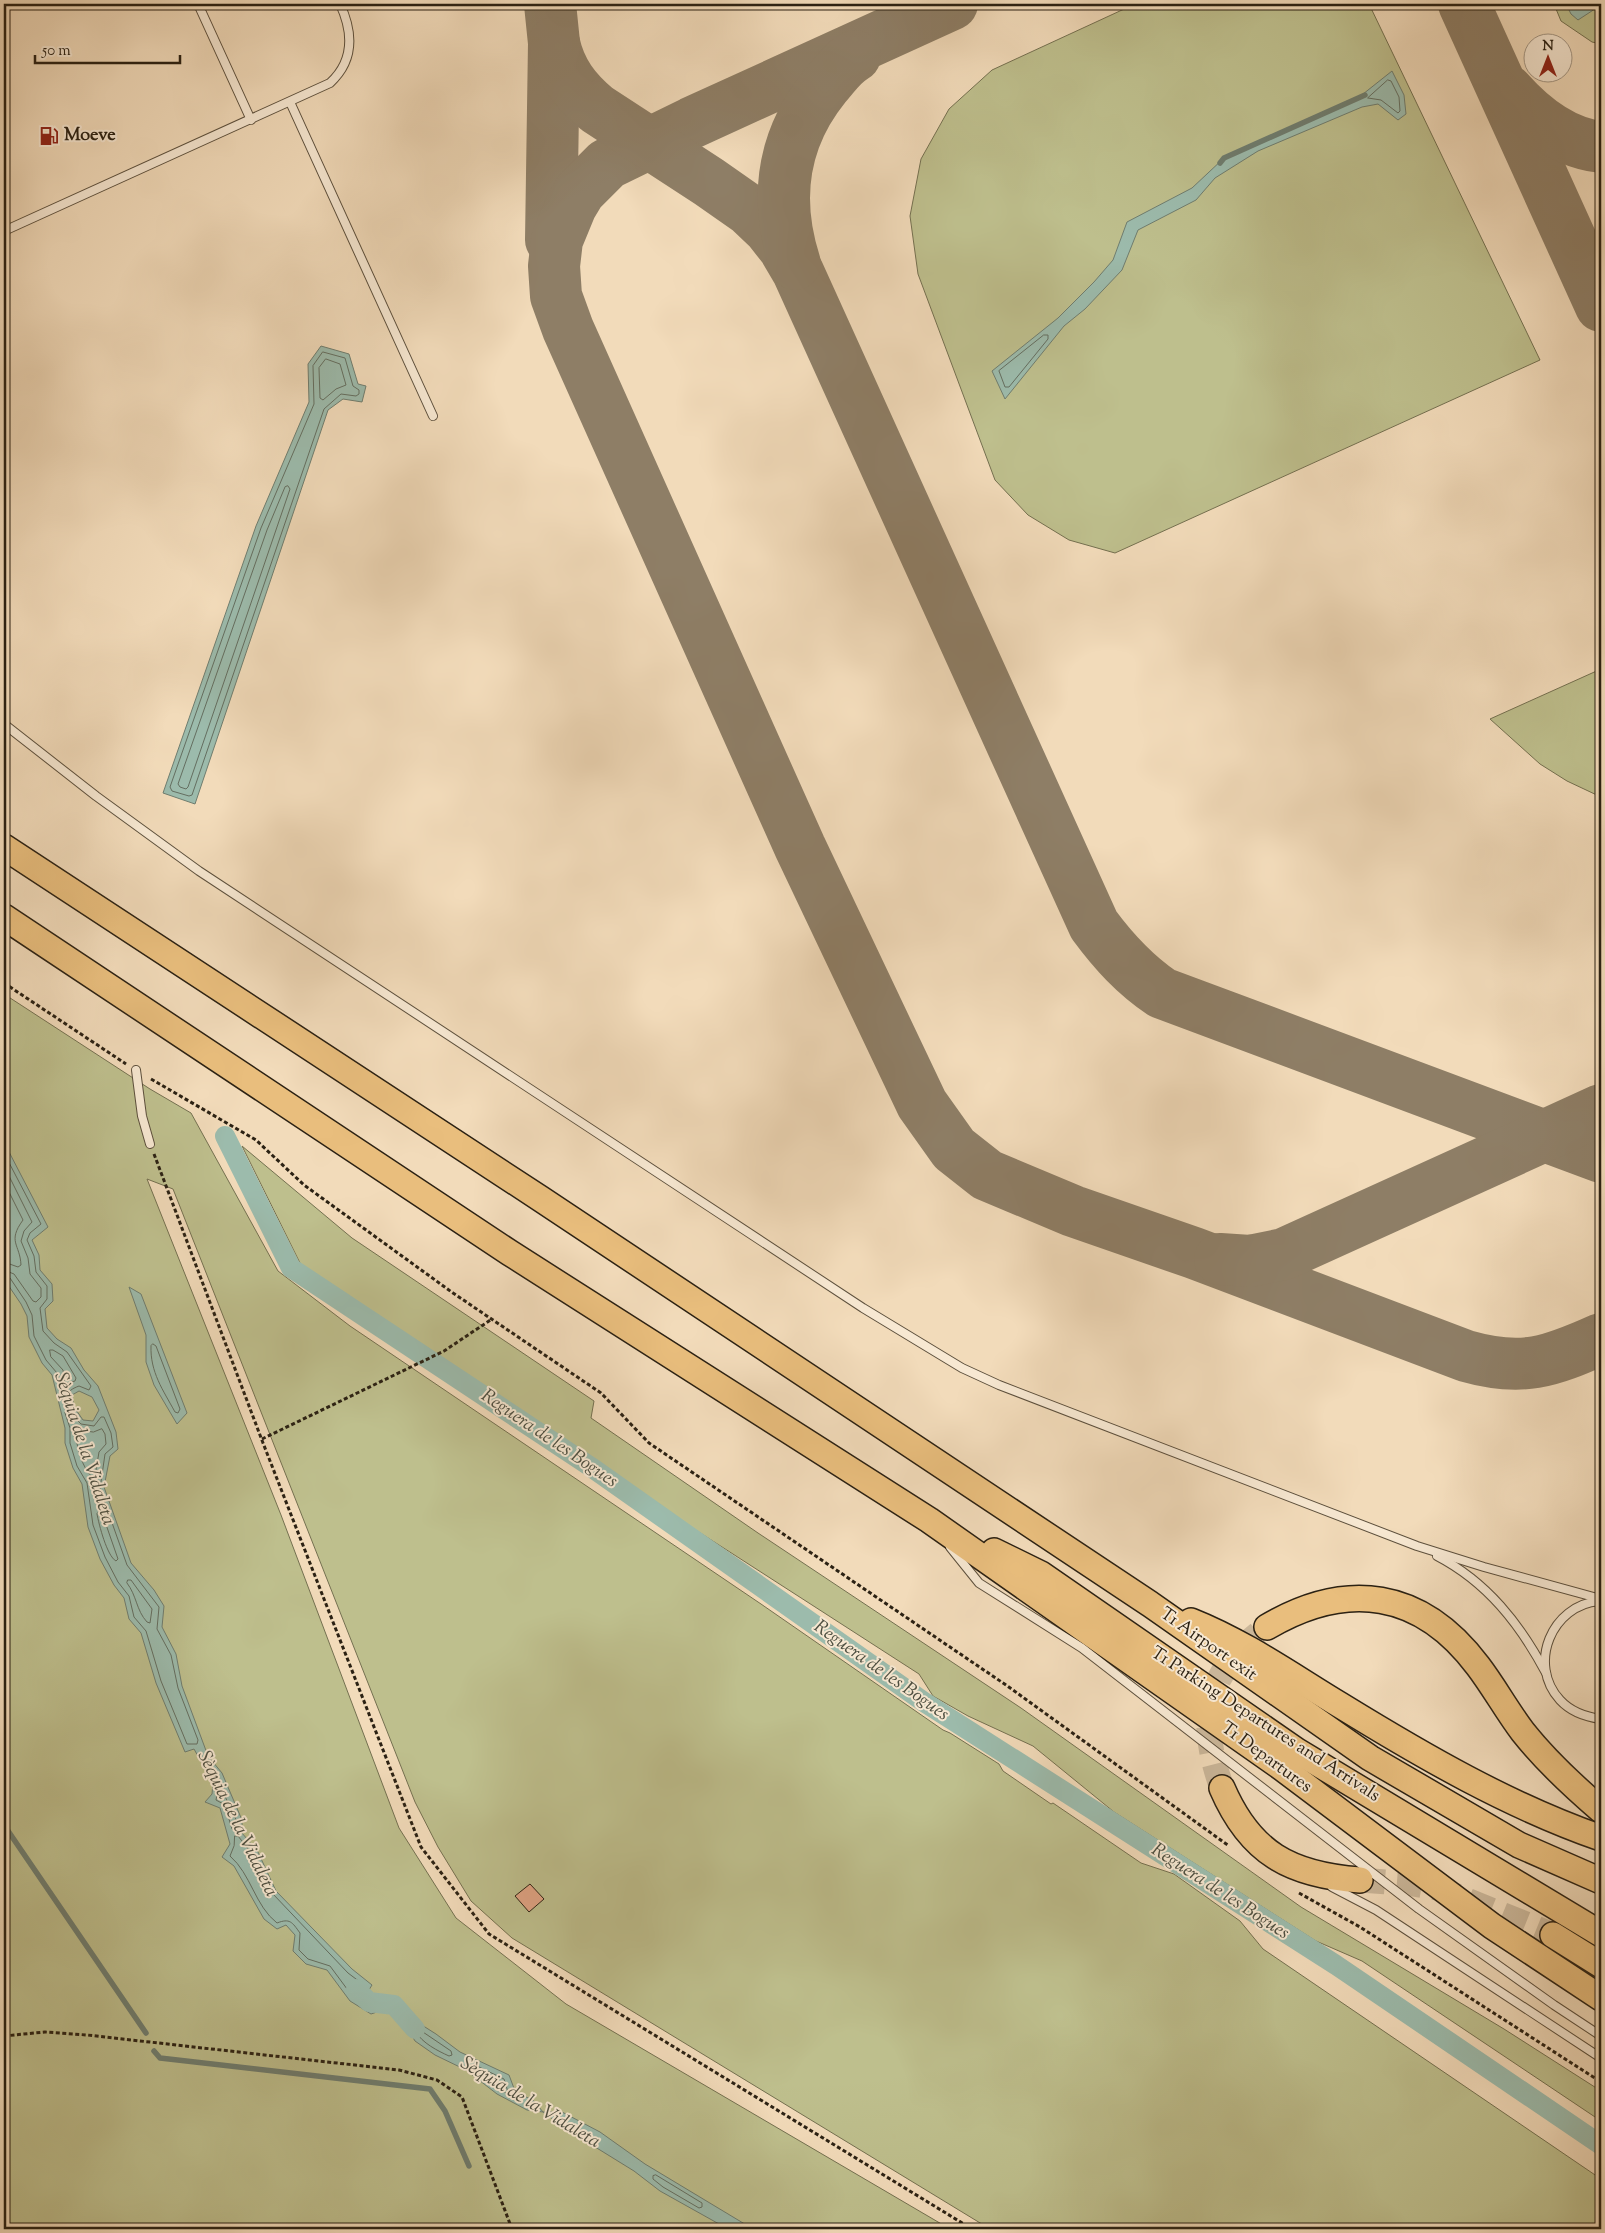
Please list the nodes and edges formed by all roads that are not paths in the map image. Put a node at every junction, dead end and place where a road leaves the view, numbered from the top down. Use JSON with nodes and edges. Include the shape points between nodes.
{"nodes":[{"id":1,"x":198,"y":4,"type":"edge"},
{"id":2,"x":340,"y":4,"type":"edge"},
{"id":3,"x":290,"y":102,"type":"junction"},
{"id":4,"x":251,"y":120,"type":"junction"},
{"id":5,"x":4,"y":231,"type":"edge"},
{"id":6,"x":433,"y":416,"type":"dead end"},
{"id":7,"x":4,"y":724,"type":"edge"},
{"id":8,"x":4,"y":847,"type":"edge"},
{"id":9,"x":4,"y":917,"type":"edge"},
{"id":10,"x":4,"y":925,"type":"edge"},
{"id":11,"x":35,"y":937,"type":"junction"},
{"id":12,"x":136,"y":1070,"type":"road end"},
{"id":13,"x":150,"y":1144,"type":"road end"},
{"id":14,"x":929,"y":1520,"type":"junction"},
{"id":15,"x":1418,"y":1546,"type":"junction"},
{"id":16,"x":1601,"y":1600,"type":"edge"},
{"id":17,"x":1150,"y":1604,"type":"junction"},
{"id":18,"x":1267,"y":1627,"type":"tunnel mouth"},
{"id":19,"x":1546,"y":1673,"type":"junction"},
{"id":20,"x":1601,"y":1719,"type":"edge"},
{"id":21,"x":1222,"y":1788,"type":"tunnel mouth"},
{"id":22,"x":1591,"y":1796,"type":"edge"},
{"id":23,"x":1601,"y":1810,"type":"edge"},
{"id":24,"x":1601,"y":1838,"type":"edge"},
{"id":25,"x":1286,"y":1863,"type":"junction"},
{"id":26,"x":1360,"y":1880,"type":"tunnel mouth"},
{"id":27,"x":1601,"y":1881,"type":"edge"},
{"id":28,"x":1601,"y":1934,"type":"edge"},
{"id":29,"x":1553,"y":1936,"type":"tunnel mouth"},
{"id":30,"x":1601,"y":1964,"type":"edge"},
{"id":31,"x":1601,"y":1998,"type":"edge"},
{"id":32,"x":1601,"y":2036,"type":"edge"},
{"id":33,"x":1601,"y":2058,"type":"edge"}],
"edges":[{"from":1,"to":4,"type":"lane"},
{"from":2,"to":3,"type":"lane","via":[[348,20],[351,41],[344,68],[330,83]]},
{"from":3,"to":4,"type":"lane"},
{"from":3,"to":6,"type":"lane"},
{"from":4,"to":5,"type":"lane"},
{"from":7,"to":15,"type":"lane","via":[[199,871],[940,1356],[1000,1386]]},
{"from":8,"to":17,"type":"main road"},
{"from":9,"to":11,"type":"main road"},
{"from":10,"to":11,"type":"main road"},
{"from":11,"to":14,"type":"main road","via":[[510,1253]]},
{"from":12,"to":13,"type":"lane","via":[[142,1116]]},
{"from":14,"to":28,"type":"main road","name":"T1 Parking Departures and Arrivals","via":[[1041,1574],[1297,1751]]},
{"from":14,"to":31,"type":"main road","name":"T1 Departures","via":[[1282,1768],[1492,1926]]},
{"from":14,"to":32,"type":"lane","via":[[979,1583],[1082,1648],[1419,1909]]},
{"from":15,"to":16,"type":"lane"},
{"from":15,"to":19,"type":"lane","via":[[1470,1576],[1491,1595],[1511,1616]]},
{"from":16,"to":19,"type":"lane","via":[[1569,1611],[1554,1628],[1544,1657]]},
{"from":17,"to":24,"type":"main road","name":"T1 Airport exit","via":[[1221,1633],[1383,1732],[1459,1774],[1539,1814]]},
{"from":17,"to":27,"type":"main road","name":"T1 Airport exit","via":[[1370,1758],[1519,1845]]},
{"from":18,"to":22,"type":"main road","via":[[1314,1604],[1356,1597],[1387,1601],[1426,1617],[1461,1645],[1478,1665],[1523,1731],[1556,1770]]},
{"from":19,"to":20,"type":"lane","via":[[1550,1685],[1565,1704],[1585,1716]]},
{"from":21,"to":25,"type":"main road","via":[[1238,1822],[1250,1836]]},
{"from":22,"to":23,"type":"main road"},
{"from":25,"to":26,"type":"main road","via":[[1332,1878]]},
{"from":25,"to":33,"type":"lane","via":[[1376,1910]]},
{"from":29,"to":30,"type":"main road"}]}
